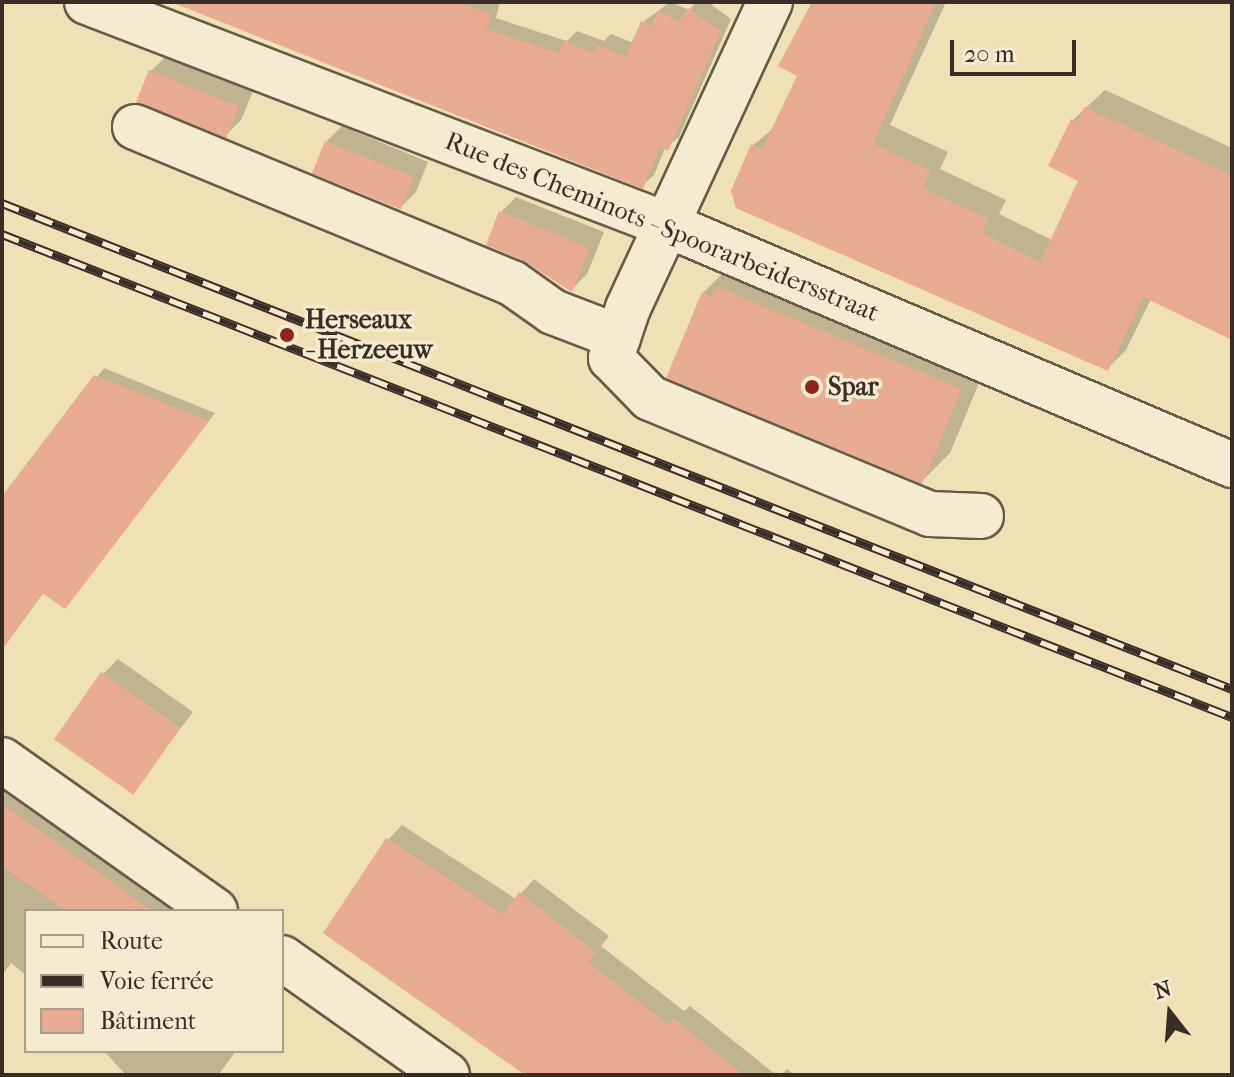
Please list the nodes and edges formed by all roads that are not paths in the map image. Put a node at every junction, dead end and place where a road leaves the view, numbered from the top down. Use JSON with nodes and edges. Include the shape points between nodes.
{"nodes":[{"id":1,"x":87,"y":2,"type":"edge"},
{"id":2,"x":770,"y":2,"type":"edge"},
{"id":3,"x":135,"y":127,"type":"dead end"},
{"id":4,"x":670,"y":226,"type":"junction"},
{"id":5,"x":618,"y":337,"type":"junction"},
{"id":6,"x":1232,"y":465,"type":"edge"},
{"id":7,"x":981,"y":516,"type":"dead end"},
{"id":8,"x":2,"y":760,"type":"edge"},
{"id":9,"x":212,"y":909,"type":"edge"},
{"id":10,"x":284,"y":959,"type":"edge"},
{"id":11,"x":447,"y":1075,"type":"edge"}],
"edges":[{"from":1,"to":4,"type":"street","name":"Rue des Cheminots - Spoorarbeidersstraat"},
{"from":2,"to":4,"type":"street"},
{"from":3,"to":5,"type":"street","via":[[512,283],[553,312]]},
{"from":4,"to":5,"type":"street"},
{"from":4,"to":6,"type":"street","name":"Rue des Cheminots - Spoorarbeidersstraat"},
{"from":5,"to":7,"type":"street","via":[[611,358],[650,398],[930,514]]},
{"from":8,"to":9,"type":"street"},
{"from":10,"to":11,"type":"street"}]}
